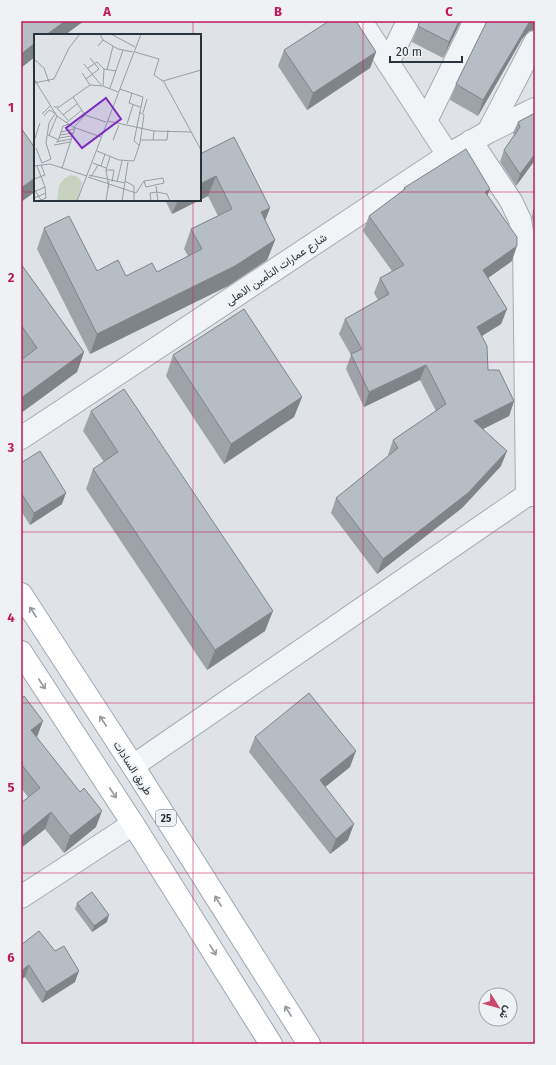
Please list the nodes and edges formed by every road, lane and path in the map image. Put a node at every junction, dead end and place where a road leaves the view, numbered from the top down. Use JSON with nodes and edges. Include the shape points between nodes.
{"nodes":[{"id":1,"x":361,"y":21,"type":"edge"},
{"id":2,"x":408,"y":21,"type":"edge"},
{"id":3,"x":475,"y":21,"type":"edge"},
{"id":4,"x":535,"y":42,"type":"edge"},
{"id":5,"x":388,"y":62,"type":"junction"},
{"id":6,"x":535,"y":109,"type":"edge"},
{"id":7,"x":426,"y":121,"type":"junction"},
{"id":8,"x":480,"y":136,"type":"junction"},
{"id":9,"x":448,"y":155,"type":"junction"},
{"id":10,"x":21,"y":438,"type":"edge"},
{"id":11,"x":531,"y":495,"type":"edge"},
{"id":12,"x":21,"y":594,"type":"edge"},
{"id":13,"x":21,"y":652,"type":"edge"},
{"id":14,"x":133,"y":766,"type":"junction"},
{"id":15,"x":133,"y":824,"type":"junction"},
{"id":16,"x":21,"y":897,"type":"edge"},
{"id":17,"x":271,"y":1044,"type":"edge"},
{"id":18,"x":308,"y":1044,"type":"edge"}],
"edges":[{"from":1,"to":5,"type":"street"},
{"from":2,"to":5,"type":"street"},
{"from":3,"to":7,"type":"street"},
{"from":4,"to":8,"type":"street"},
{"from":5,"to":7,"type":"street"},
{"from":6,"to":8,"type":"street","name":"شارع عمارات التأمين الاهلى"},
{"from":7,"to":9,"type":"street"},
{"from":8,"to":9,"type":"street","name":"شارع عمارات التأمين الاهلى"},
{"from":8,"to":11,"type":"street","via":[[520,220],[524,243]]},
{"from":9,"to":10,"type":"street","name":"شارع عمارات التأمين الاهلى"},
{"from":11,"to":14,"type":"street"},
{"from":14,"to":12,"type":"main road","name":"طريق السادات","number":"25","one_way":true},
{"from":13,"to":15,"type":"main road","one_way":true},
{"from":18,"to":14,"type":"main road","name":"طريق السادات","number":"25","one_way":true},
{"from":15,"to":16,"type":"street"},
{"from":15,"to":17,"type":"main road","one_way":true}]}
